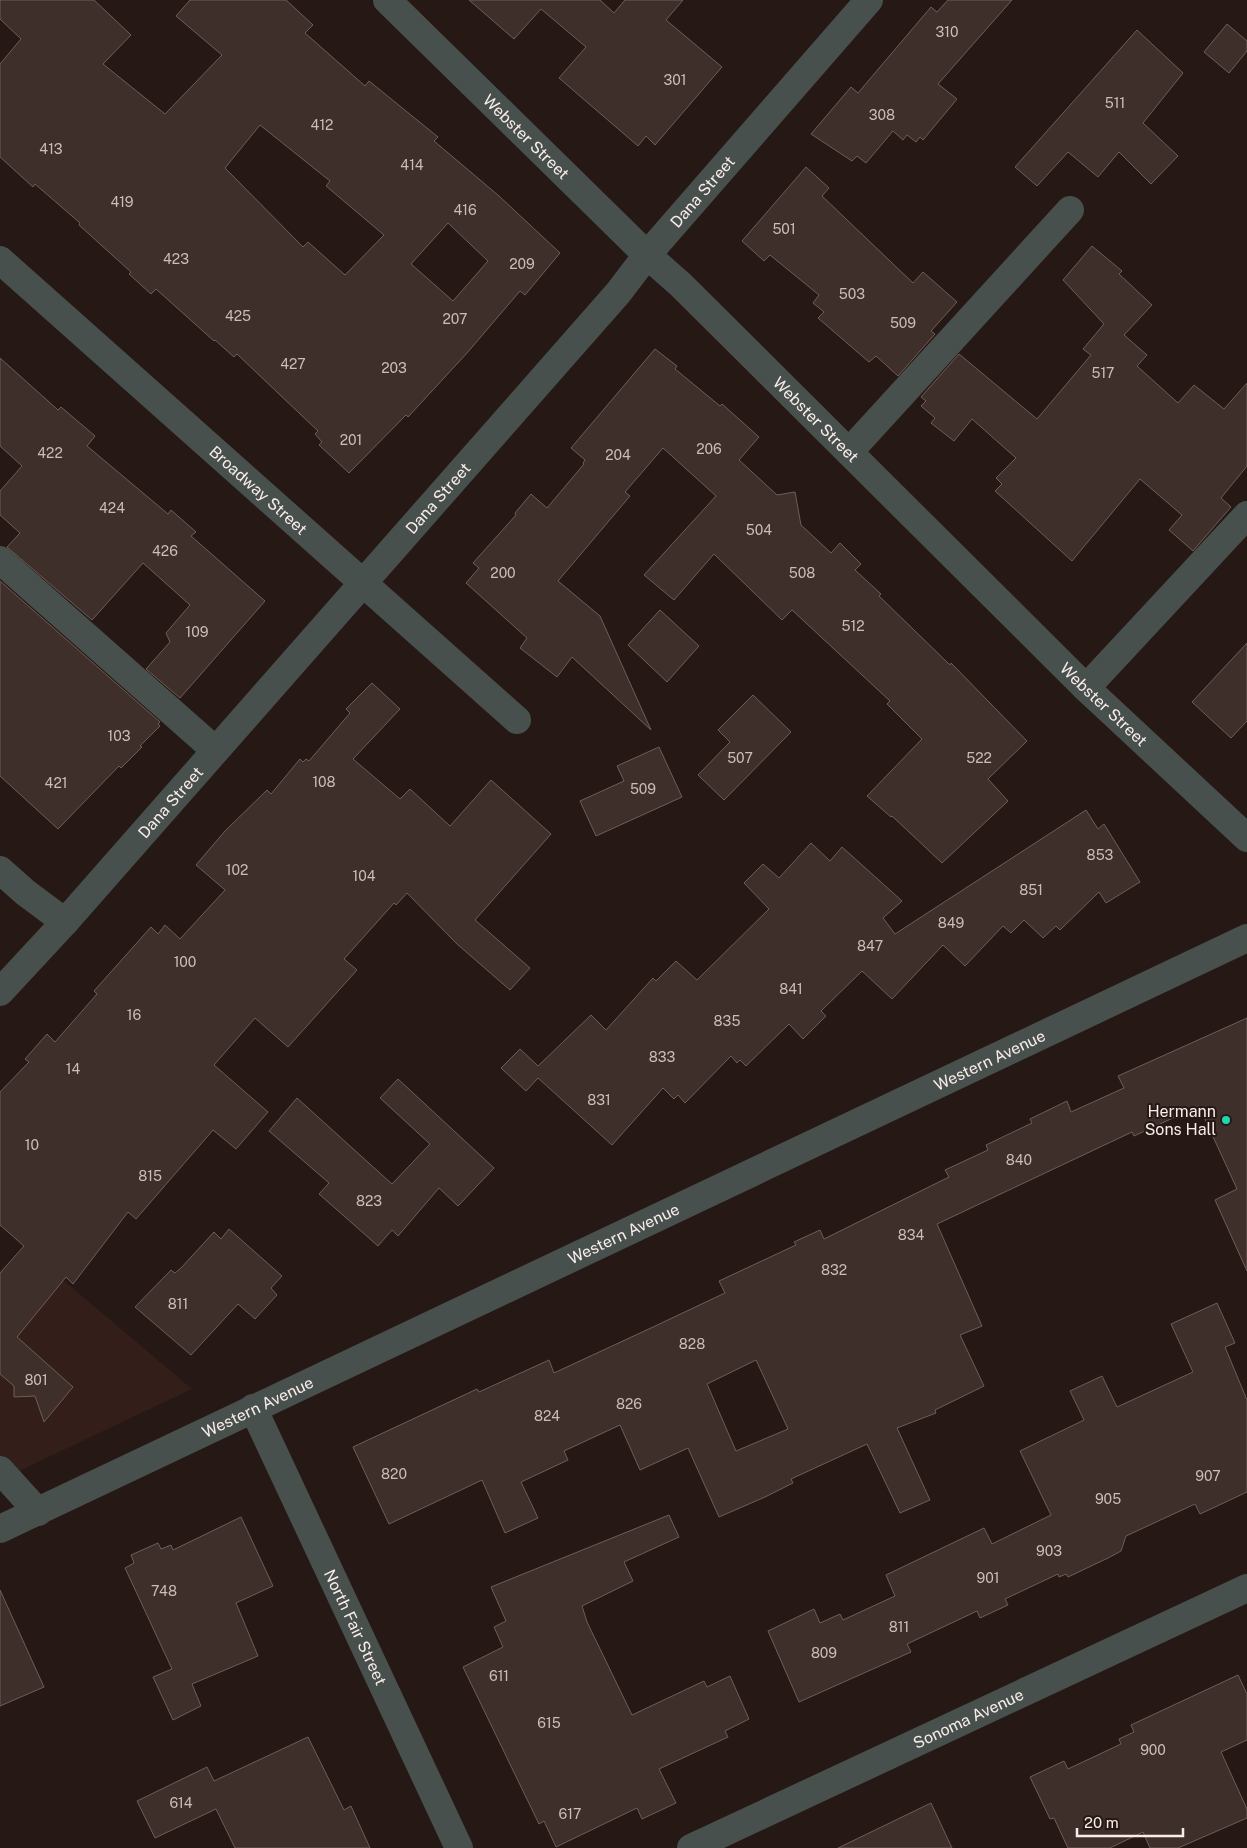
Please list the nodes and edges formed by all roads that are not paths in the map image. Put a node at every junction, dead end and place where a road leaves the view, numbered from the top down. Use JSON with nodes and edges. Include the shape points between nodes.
{"nodes":[{"id":1,"x":387,"y":0,"type":"edge"},
{"id":2,"x":869,"y":0,"type":"edge"},
{"id":3,"x":1070,"y":210,"type":"dead end"},
{"id":4,"x":647,"y":255,"type":"junction"},
{"id":5,"x":0,"y":260,"type":"edge"},
{"id":6,"x":850,"y":452,"type":"junction"},
{"id":7,"x":1247,"y":514,"type":"edge"},
{"id":8,"x":0,"y":560,"type":"edge"},
{"id":9,"x":362,"y":582,"type":"junction"},
{"id":10,"x":1086,"y":688,"type":"junction"},
{"id":11,"x":517,"y":720,"type":"dead end"},
{"id":12,"x":215,"y":750,"type":"junction"},
{"id":13,"x":1247,"y":838,"type":"edge"},
{"id":14,"x":0,"y":870,"type":"edge"},
{"id":15,"x":65,"y":922,"type":"junction"},
{"id":16,"x":1247,"y":938,"type":"edge"},
{"id":17,"x":0,"y":992,"type":"edge"},
{"id":18,"x":253,"y":1408,"type":"junction"},
{"id":19,"x":0,"y":1470,"type":"edge"},
{"id":20,"x":38,"y":1512,"type":"junction"},
{"id":21,"x":0,"y":1529,"type":"edge"},
{"id":22,"x":1247,"y":1588,"type":"edge"},
{"id":23,"x":459,"y":1848,"type":"edge"},
{"id":24,"x":691,"y":1848,"type":"edge"}],
"edges":[{"from":1,"to":4,"type":"street","name":"Webster Street"},
{"from":2,"to":4,"type":"street","name":"Dana Street"},
{"from":3,"to":6,"type":"street"},
{"from":4,"to":6,"type":"street","name":"Webster Street"},
{"from":4,"to":9,"type":"street","name":"Dana Street","via":[[612,300]]},
{"from":5,"to":9,"type":"street","name":"Broadway Street"},
{"from":6,"to":10,"type":"street","name":"Webster Street"},
{"from":7,"to":10,"type":"street"},
{"from":8,"to":12,"type":"street"},
{"from":9,"to":11,"type":"street","name":"Broadway Street"},
{"from":9,"to":12,"type":"street","name":"Dana Street"},
{"from":10,"to":13,"type":"street","name":"Webster Street"},
{"from":12,"to":15,"type":"street","name":"Dana Street"},
{"from":14,"to":15,"type":"street"},
{"from":15,"to":17,"type":"street","name":"Dana Street"},
{"from":16,"to":18,"type":"street","name":"Western Avenue"},
{"from":18,"to":20,"type":"street","name":"Western Avenue"},
{"from":18,"to":23,"type":"street","name":"North Fair Street"},
{"from":19,"to":20,"type":"street"},
{"from":20,"to":21,"type":"street","name":"Western Avenue"},
{"from":22,"to":24,"type":"street","name":"Sonoma Avenue"}]}
